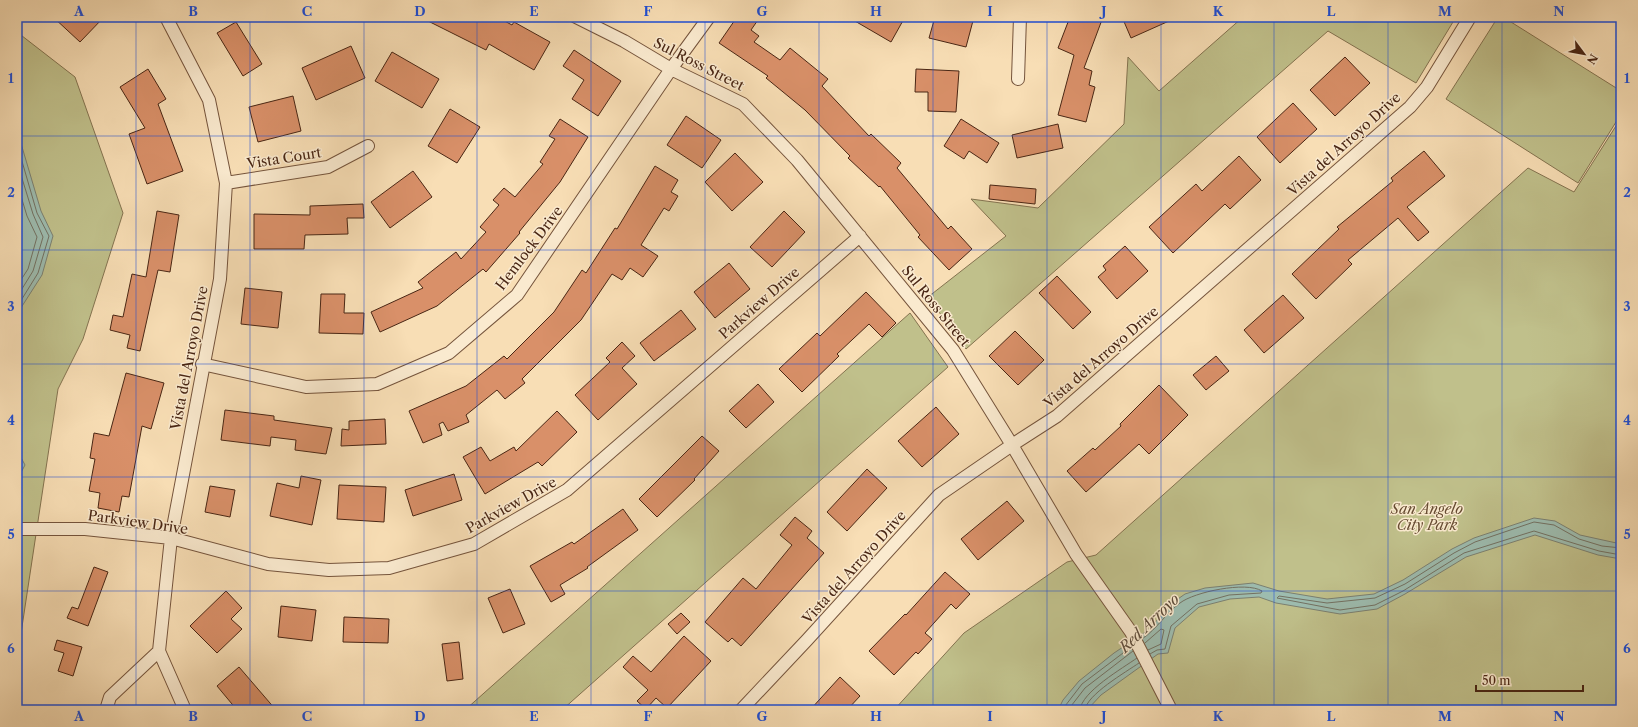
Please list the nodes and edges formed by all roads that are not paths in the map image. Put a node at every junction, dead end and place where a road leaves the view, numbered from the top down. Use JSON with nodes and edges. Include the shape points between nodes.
{"nodes":[{"id":1,"x":166,"y":17,"type":"edge"},
{"id":2,"x":576,"y":17,"type":"edge"},
{"id":3,"x":709,"y":17,"type":"edge"},
{"id":4,"x":1020,"y":17,"type":"edge"},
{"id":5,"x":1470,"y":17,"type":"edge"},
{"id":6,"x":671,"y":69,"type":"junction"},
{"id":7,"x":1018,"y":80,"type":"dead end"},
{"id":8,"x":368,"y":146,"type":"dead end"},
{"id":9,"x":226,"y":183,"type":"junction"},
{"id":10,"x":860,"y":236,"type":"junction"},
{"id":11,"x":202,"y":364,"type":"junction"},
{"id":12,"x":1012,"y":444,"type":"junction"},
{"id":13,"x":17,"y":529,"type":"edge"},
{"id":14,"x":171,"y":538,"type":"junction"},
{"id":15,"x":159,"y":651,"type":"junction"},
{"id":16,"x":106,"y":710,"type":"edge"},
{"id":17,"x":186,"y":710,"type":"edge"},
{"id":18,"x":741,"y":710,"type":"edge"},
{"id":19,"x":1171,"y":710,"type":"edge"}],
"edges":[{"from":1,"to":9,"type":"street","name":"Vista del Arroyo Drive","via":[[209,100]]},
{"from":2,"to":6,"type":"street","name":"Sul Ross Street"},
{"from":3,"to":6,"type":"street","name":"Hemlock Drive"},
{"from":4,"to":7,"type":"street"},
{"from":5,"to":12,"type":"street","name":"Vista del Arroyo Drive","via":[[1427,87],[1410,106],[1057,416]]},
{"from":6,"to":10,"type":"street","name":"Sul Ross Street","via":[[743,104],[797,160]]},
{"from":6,"to":11,"type":"street","name":"Hemlock Drive","via":[[517,295],[449,353],[377,384],[306,387]]},
{"from":8,"to":9,"type":"street","name":"Vista Court","via":[[328,167]]},
{"from":9,"to":11,"type":"street","name":"Vista del Arroyo Drive","via":[[220,279]]},
{"from":10,"to":12,"type":"street","name":"Sul Ross Street","via":[[953,350]]},
{"from":10,"to":14,"type":"street","name":"Parkview Drive","via":[[568,490],[474,544],[389,568],[329,570],[268,564]]},
{"from":11,"to":14,"type":"street","name":"Vista del Arroyo Drive"},
{"from":12,"to":18,"type":"street","name":"Vista del Arroyo Drive","via":[[939,495]]},
{"from":12,"to":19,"type":"street","name":"Sul Ross Street","via":[[1076,554],[1131,632]]},
{"from":13,"to":14,"type":"street","name":"Parkview Drive","via":[[85,529]]},
{"from":14,"to":15,"type":"street","name":"Vista del Arroyo Drive"},
{"from":15,"to":16,"type":"street","via":[[110,697]]},
{"from":15,"to":17,"type":"street"}]}
